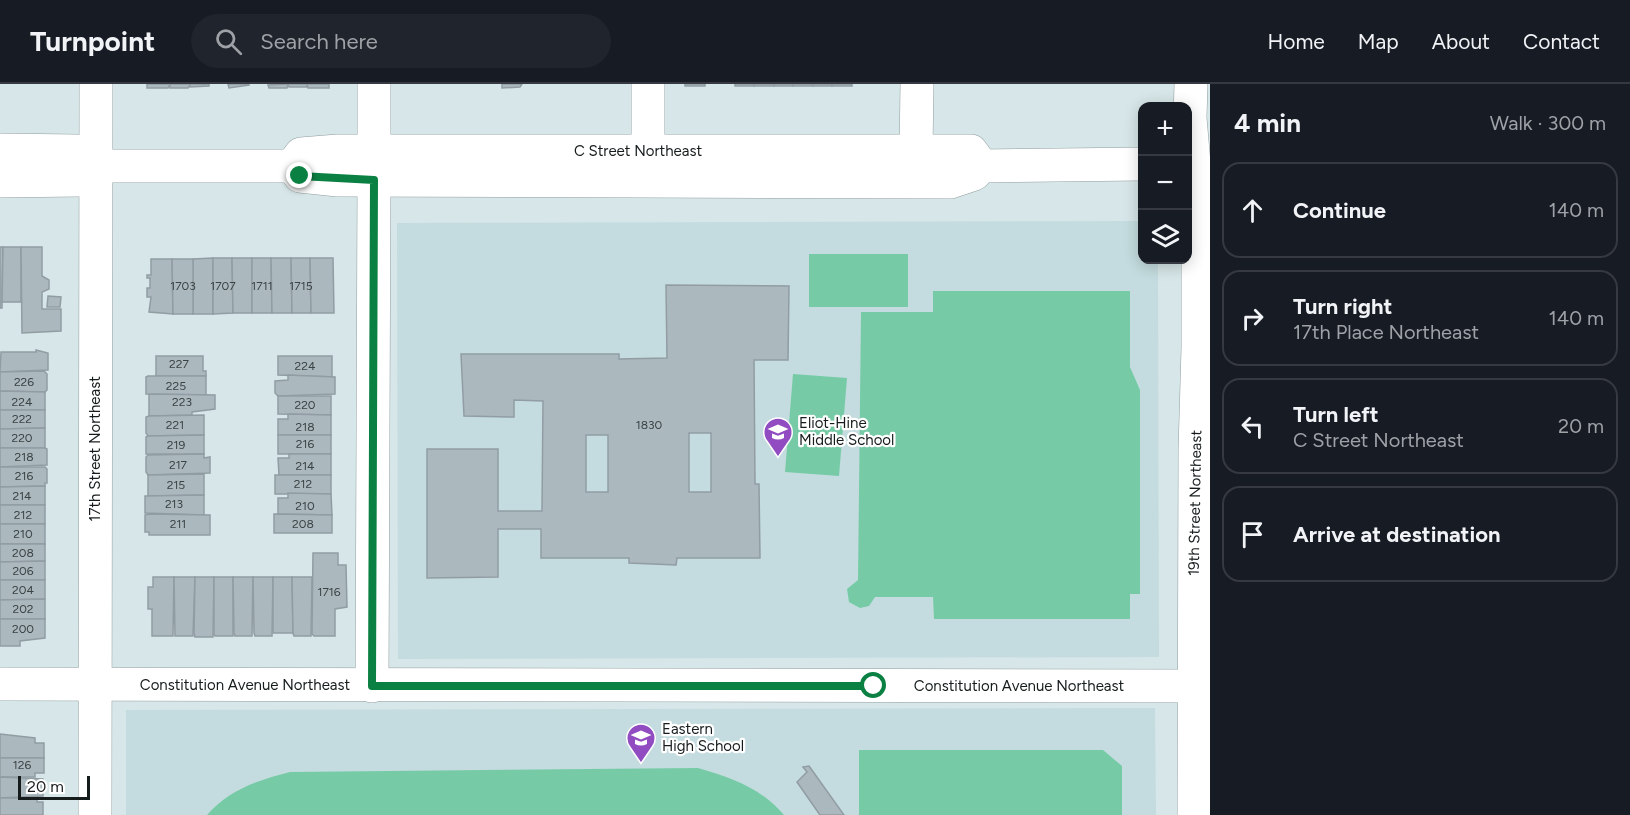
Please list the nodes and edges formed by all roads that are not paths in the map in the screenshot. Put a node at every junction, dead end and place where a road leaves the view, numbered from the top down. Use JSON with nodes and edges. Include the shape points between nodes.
{"nodes":[{"id":1,"x":96,"y":84,"type":"edge"},
{"id":2,"x":374,"y":84,"type":"edge"},
{"id":3,"x":648,"y":84,"type":"edge"},
{"id":4,"x":917,"y":84,"type":"edge"},
{"id":5,"x":1191,"y":84,"type":"edge"},
{"id":6,"x":0,"y":150,"type":"edge"},
{"id":7,"x":648,"y":151,"type":"junction"},
{"id":8,"x":916,"y":151,"type":"junction"},
{"id":9,"x":1138,"y":164,"type":"edge"},
{"id":10,"x":96,"y":165,"type":"junction"},
{"id":11,"x":1200,"y":165,"type":"edge"},
{"id":12,"x":374,"y":166,"type":"junction"},
{"id":13,"x":982,"y":166,"type":"junction"},
{"id":14,"x":0,"y":181,"type":"edge"},
{"id":15,"x":0,"y":684,"type":"edge"},
{"id":16,"x":95,"y":684,"type":"junction"},
{"id":17,"x":372,"y":686,"type":"junction"},
{"id":18,"x":1202,"y":686,"type":"edge"},
{"id":19,"x":95,"y":815,"type":"edge"},
{"id":20,"x":1194,"y":815,"type":"edge"}],
"edges":[{"from":1,"to":10,"type":"main road","name":"17th Street Northeast"},
{"from":2,"to":12,"type":"main road"},
{"from":3,"to":7,"type":"main road"},
{"from":4,"to":8,"type":"main road"},
{"from":5,"to":11,"type":"main road","name":"19th Street Northeast"},
{"from":6,"to":10,"type":"main road","name":"C Street Northeast","via":[[77,151]]},
{"from":7,"to":8,"type":"main road","name":"C Street Northeast"},
{"from":7,"to":12,"type":"main road","name":"C Street Northeast"},
{"from":8,"to":13,"type":"main road","name":"C Street Northeast","via":[[971,151]]},
{"from":9,"to":13,"type":"main road","name":"C Street Northeast"},
{"from":10,"to":12,"type":"main road","name":"C Street Northeast","via":[[292,166],[301,154]]},
{"from":10,"to":14,"type":"main road","via":[[81,180]]},
{"from":10,"to":16,"type":"main road","name":"17th Street Northeast"},
{"from":11,"to":18,"type":"main road","name":"19th Street Northeast","via":[[1195,449]]},
{"from":12,"to":13,"type":"main road","name":"C Street Northeast","via":[[950,182],[974,174]]},
{"from":12,"to":17,"type":"main road"},
{"from":15,"to":16,"type":"main road","name":"Constitution Avenue Northeast"},
{"from":16,"to":17,"type":"main road","name":"Constitution Avenue Northeast"},
{"from":16,"to":19,"type":"main road","name":"17th Street Northeast"},
{"from":17,"to":18,"type":"main road","name":"Constitution Avenue Northeast"},
{"from":18,"to":20,"type":"main road","name":"19th Street Northeast"}]}
